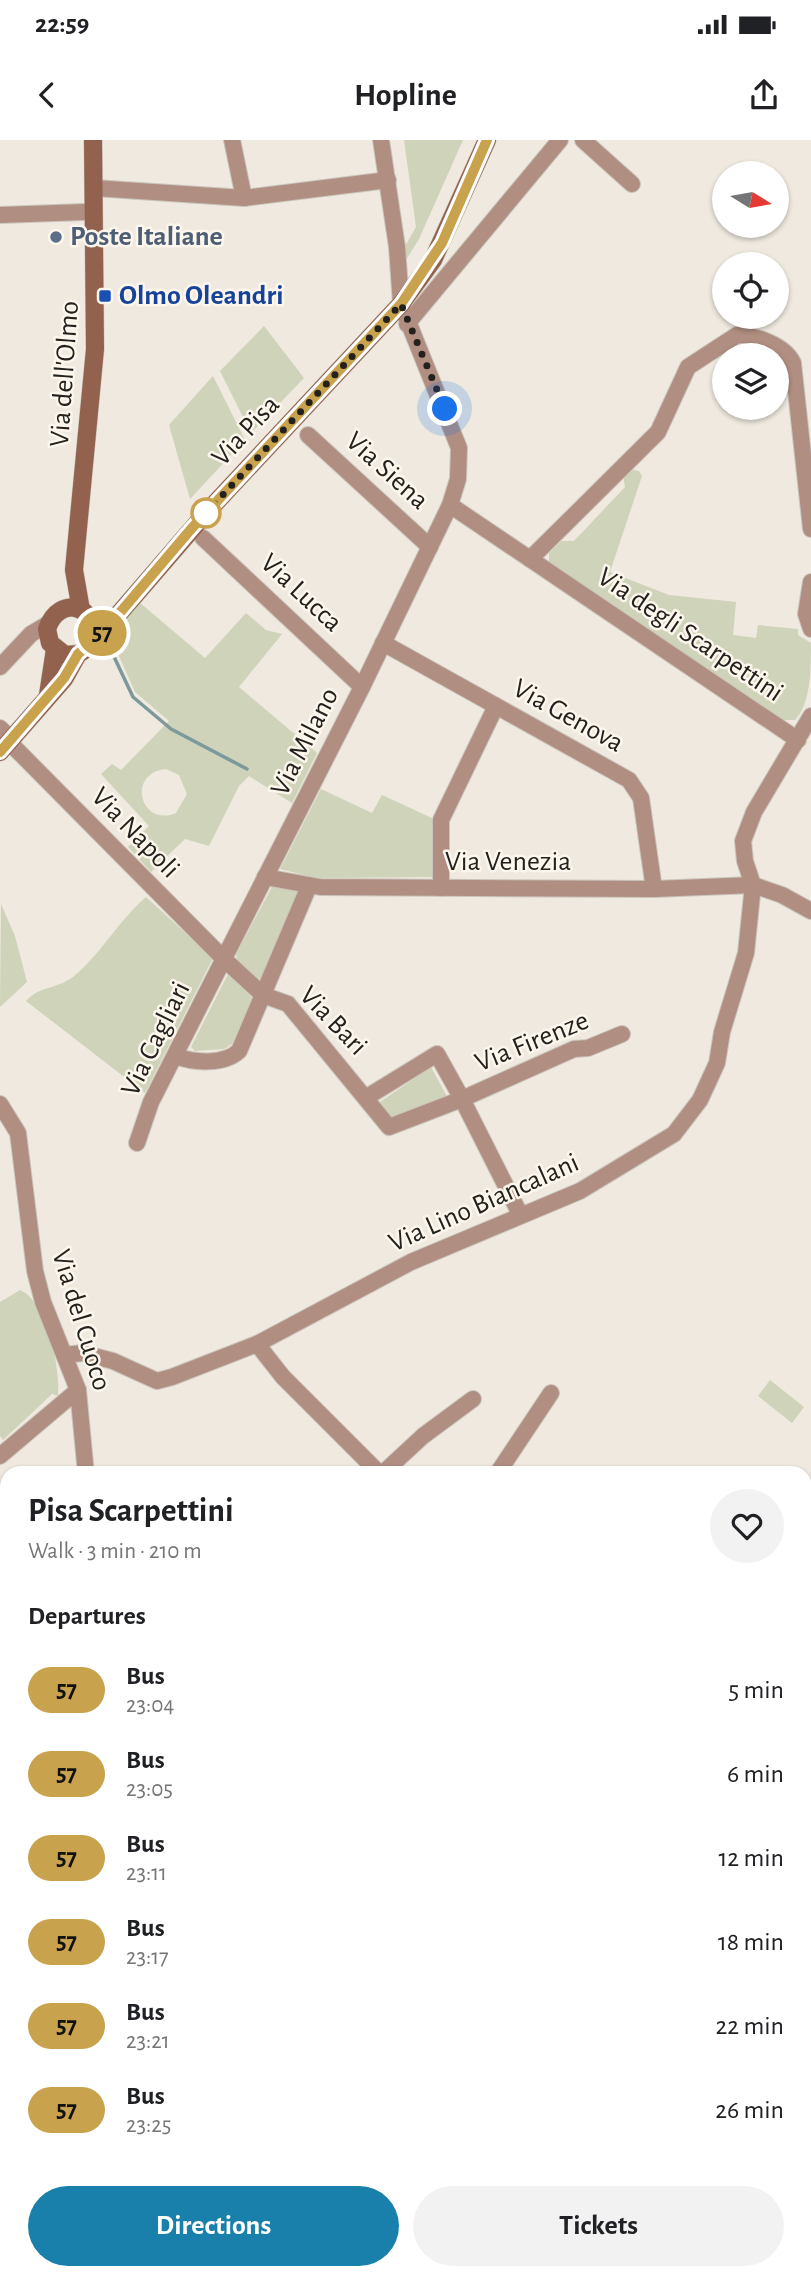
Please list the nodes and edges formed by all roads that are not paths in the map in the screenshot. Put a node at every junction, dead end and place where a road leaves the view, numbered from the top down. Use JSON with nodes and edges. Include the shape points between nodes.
{"nodes":[{"id":1,"x":84,"y":140,"type":"edge"},
{"id":2,"x":93,"y":140,"type":"edge"},
{"id":3,"x":232,"y":140,"type":"edge"},
{"id":4,"x":381,"y":140,"type":"edge"},
{"id":5,"x":487,"y":140,"type":"edge"},
{"id":6,"x":560,"y":140,"type":"edge"},
{"id":7,"x":583,"y":140,"type":"edge"},
{"id":8,"x":388,"y":180,"type":"junction"},
{"id":9,"x":632,"y":184,"type":"dead end"},
{"id":10,"x":94,"y":188,"type":"junction"},
{"id":11,"x":244,"y":198,"type":"junction"},
{"id":12,"x":84,"y":212,"type":"junction"},
{"id":13,"x":0,"y":215,"type":"edge"},
{"id":14,"x":401,"y":304,"type":"junction"},
{"id":15,"x":407,"y":324,"type":"junction"},
{"id":16,"x":308,"y":435,"type":"dead end"},
{"id":17,"x":450,"y":505,"type":"junction"},
{"id":18,"x":811,"y":529,"type":"edge"},
{"id":19,"x":203,"y":538,"type":"dead end"},
{"id":20,"x":430,"y":547,"type":"junction"},
{"id":21,"x":530,"y":559,"type":"junction"},
{"id":22,"x":811,"y":582,"type":"edge"},
{"id":23,"x":131,"y":596,"type":"junction"},
{"id":24,"x":61,"y":610,"type":"junction"},
{"id":25,"x":86,"y":614,"type":"junction"},
{"id":26,"x":48,"y":624,"type":"junction"},
{"id":27,"x":811,"y":629,"type":"edge"},
{"id":28,"x":94,"y":642,"type":"junction"},
{"id":29,"x":383,"y":643,"type":"junction"},
{"id":30,"x":52,"y":646,"type":"junction"},
{"id":31,"x":20,"y":647,"type":"junction"},
{"id":32,"x":78,"y":654,"type":"junction"},
{"id":33,"x":0,"y":667,"type":"edge"},
{"id":34,"x":362,"y":687,"type":"junction"},
{"id":35,"x":48,"y":695,"type":"junction"},
{"id":36,"x":496,"y":706,"type":"junction"},
{"id":37,"x":811,"y":716,"type":"edge"},
{"id":38,"x":3,"y":738,"type":"edge"},
{"id":39,"x":798,"y":740,"type":"junction"},
{"id":40,"x":265,"y":877,"type":"junction"},
{"id":41,"x":753,"y":885,"type":"junction"},
{"id":42,"x":309,"y":886,"type":"junction"},
{"id":43,"x":441,"y":888,"type":"junction"},
{"id":44,"x":654,"y":889,"type":"junction"},
{"id":45,"x":811,"y":911,"type":"edge"},
{"id":46,"x":225,"y":960,"type":"junction"},
{"id":47,"x":263,"y":995,"type":"junction"},
{"id":48,"x":622,"y":1034,"type":"dead end"},
{"id":49,"x":176,"y":1056,"type":"junction"},
{"id":50,"x":367,"y":1097,"type":"junction"},
{"id":51,"x":462,"y":1099,"type":"junction"},
{"id":52,"x":1,"y":1109,"type":"edge"},
{"id":53,"x":137,"y":1143,"type":"dead end"},
{"id":54,"x":520,"y":1214,"type":"junction"},
{"id":55,"x":257,"y":1344,"type":"junction"},
{"id":56,"x":65,"y":1355,"type":"junction"},
{"id":57,"x":78,"y":1390,"type":"junction"},
{"id":58,"x":551,"y":1393,"type":"dead end"},
{"id":59,"x":473,"y":1399,"type":"dead end"},
{"id":60,"x":0,"y":1456,"type":"edge"},
{"id":61,"x":85,"y":1466,"type":"edge"},
{"id":62,"x":373,"y":1466,"type":"edge"},
{"id":63,"x":390,"y":1466,"type":"edge"},
{"id":64,"x":502,"y":1466,"type":"edge"}],
"edges":[{"from":1,"to":12,"type":"main road","name":"Via dell'Olmo"},
{"from":2,"to":10,"type":"main road","name":"Via dell'Olmo"},
{"from":3,"to":11,"type":"street"},
{"from":4,"to":8,"type":"street"},
{"from":5,"to":14,"type":"main road","name":"Via Pisa","via":[[442,243]]},
{"from":6,"to":15,"type":"street"},
{"from":7,"to":9,"type":"street"},
{"from":8,"to":11,"type":"street"},
{"from":8,"to":14,"type":"street"},
{"from":10,"to":11,"type":"street"},
{"from":10,"to":25,"type":"main road","name":"Via dell'Olmo","via":[[96,349],[74,570]]},
{"from":12,"to":13,"type":"street"},
{"from":12,"to":24,"type":"main road","name":"Via dell'Olmo","via":[[83,363]]},
{"from":14,"to":15,"type":"street"},
{"from":14,"to":23,"type":"main road","name":"Via Pisa"},
{"from":15,"to":17,"type":"street","via":[[456,436],[459,468]]},
{"from":16,"to":20,"type":"street","name":"Via Siena"},
{"from":17,"to":20,"type":"street"},
{"from":17,"to":21,"type":"street","name":"Via degli Scarpettini"},
{"from":18,"to":21,"type":"street","via":[[793,363],[776,346],[737,335],[688,367],[658,432]]},
{"from":19,"to":34,"type":"street","name":"Via Lucca"},
{"from":20,"to":29,"type":"street","name":"Via Milano"},
{"from":21,"to":39,"type":"street","name":"Via degli Scarpettini"},
{"from":22,"to":27,"type":"street","via":[[806,614]]},
{"from":23,"to":25,"type":"main road","name":"Via Pisa","via":[[110,611]]},
{"from":23,"to":28,"type":"main road","name":"Via Pisa"},
{"from":24,"to":25,"type":"main road"},
{"from":24,"to":26,"type":"main road"},
{"from":25,"to":28,"type":"main road","name":"Via dell'Olmo","via":[[95,628]]},
{"from":26,"to":30,"type":"main road"},
{"from":26,"to":31,"type":"street"},
{"from":28,"to":32,"type":"main road"},
{"from":29,"to":34,"type":"street","name":"Via Milano"},
{"from":29,"to":36,"type":"street","name":"Via Genova"},
{"from":30,"to":31,"type":"street"},
{"from":30,"to":32,"type":"main road","via":[[65,655]]},
{"from":30,"to":35,"type":"main road"},
{"from":31,"to":33,"type":"street"},
{"from":32,"to":35,"type":"main road"},
{"from":34,"to":40,"type":"street","name":"Via Milano"},
{"from":35,"to":38,"type":"main road"},
{"from":36,"to":43,"type":"street","via":[[441,820]]},
{"from":36,"to":44,"type":"street","name":"Via Genova","via":[[629,780],[641,798]]},
{"from":37,"to":39,"type":"street","name":"Via degli Scarpettini"},
{"from":38,"to":46,"type":"street","name":"Via Napoli"},
{"from":39,"to":41,"type":"street","via":[[754,812],[743,841]]},
{"from":40,"to":42,"type":"street","name":"Via Venezia"},
{"from":40,"to":46,"type":"street","name":"Via Milano"},
{"from":41,"to":44,"type":"street","name":"Via Venezia"},
{"from":41,"to":45,"type":"street"},
{"from":41,"to":54,"type":"street","name":"Via Lino Biancalani","via":[[746,953],[717,1063],[700,1100],[674,1134],[622,1168],[580,1191]]},
{"from":42,"to":43,"type":"street","name":"Via Venezia"},
{"from":42,"to":47,"type":"street"},
{"from":43,"to":44,"type":"street","name":"Via Venezia"},
{"from":46,"to":47,"type":"street","name":"Via Bari"},
{"from":46,"to":49,"type":"street","name":"Via Cagliari"},
{"from":47,"to":49,"type":"street","via":[[235,1055],[222,1060]]},
{"from":47,"to":50,"type":"street","name":"Via Bari","via":[[288,1004]]},
{"from":48,"to":51,"type":"street","name":"Via Firenze","via":[[574,1049]]},
{"from":49,"to":53,"type":"street","name":"Via Cagliari","via":[[151,1102]]},
{"from":50,"to":51,"type":"street","name":"Via Bari","via":[[389,1127]]},
{"from":50,"to":51,"type":"street","via":[[437,1054]]},
{"from":51,"to":54,"type":"street"},
{"from":52,"to":56,"type":"street","name":"Via del Cuoco","via":[[18,1133],[35,1271]]},
{"from":54,"to":55,"type":"street","name":"Via Lino Biancalani","via":[[411,1262]]},
{"from":55,"to":56,"type":"street","name":"Via Lino Biancalani","via":[[156,1381],[113,1361],[82,1353]]},
{"from":55,"to":62,"type":"street"},
{"from":56,"to":57,"type":"street","name":"Via del Cuoco"},
{"from":57,"to":60,"type":"street"},
{"from":57,"to":61,"type":"street","name":"Via del Cuoco"},
{"from":58,"to":64,"type":"street"},
{"from":59,"to":63,"type":"street"}]}
